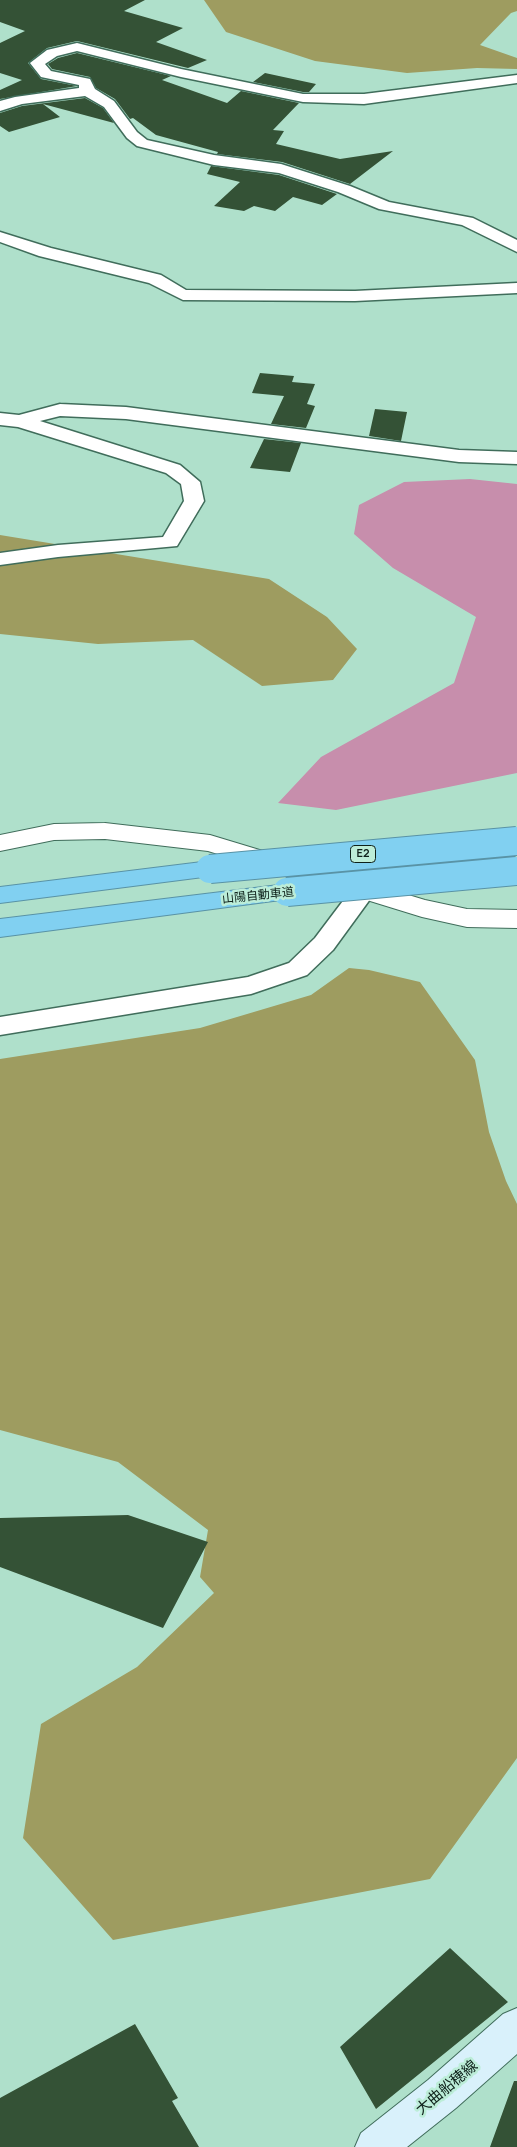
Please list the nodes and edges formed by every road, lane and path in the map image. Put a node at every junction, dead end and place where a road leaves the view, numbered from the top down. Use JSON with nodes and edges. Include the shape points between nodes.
{"nodes":[{"id":1,"x":517,"y":79,"type":"edge"},
{"id":2,"x":88,"y":91,"type":"junction"},
{"id":3,"x":0,"y":94,"type":"edge"},
{"id":4,"x":20,"y":100,"type":"junction"},
{"id":5,"x":0,"y":106,"type":"edge"},
{"id":6,"x":0,"y":236,"type":"edge"},
{"id":7,"x":517,"y":247,"type":"edge"},
{"id":8,"x":517,"y":288,"type":"edge"},
{"id":9,"x":0,"y":413,"type":"edge"},
{"id":10,"x":9,"y":420,"type":"edge"},
{"id":11,"x":517,"y":458,"type":"edge"},
{"id":12,"x":0,"y":560,"type":"edge"},
{"id":13,"x":517,"y":841,"type":"edge"},
{"id":14,"x":0,"y":843,"type":"edge"},
{"id":15,"x":517,"y":871,"type":"edge"},
{"id":16,"x":364,"y":891,"type":"junction"},
{"id":17,"x":0,"y":895,"type":"edge"},
{"id":18,"x":517,"y":919,"type":"edge"},
{"id":19,"x":0,"y":928,"type":"edge"},
{"id":20,"x":0,"y":1026,"type":"edge"},
{"id":21,"x":517,"y":2028,"type":"edge"},
{"id":22,"x":375,"y":2147,"type":"edge"}],
"edges":[{"from":1,"to":2,"type":"street","via":[[364,99],[302,98],[181,73],[78,46],[52,53],[37,64],[46,74],[85,82]]},
{"from":2,"to":4,"type":"street"},
{"from":2,"to":7,"type":"street","via":[[109,104],[142,143],[214,160],[281,169],[385,206],[467,221]]},
{"from":3,"to":4,"type":"street"},
{"from":4,"to":5,"type":"street"},
{"from":6,"to":8,"type":"street","via":[[45,252],[155,278],[183,295],[355,296]]},
{"from":9,"to":10,"type":"street"},
{"from":10,"to":11,"type":"street","via":[[60,410],[126,413],[459,456]]},
{"from":10,"to":12,"type":"street","via":[[173,469],[190,482],[194,501],[170,542],[58,551]]},
{"from":13,"to":17,"type":"highway","number":"E2","bridge":true,"via":[[324,857]]},
{"from":14,"to":16,"type":"street","via":[[54,832],[96,831],[210,842]]},
{"from":15,"to":19,"type":"highway","name":"山陽自動車道","bridge":true,"via":[[287,892]]},
{"from":16,"to":18,"type":"street","via":[[467,918]]},
{"from":16,"to":20,"type":"street","via":[[324,944],[298,969],[251,985]]},
{"from":21,"to":22,"type":"main road","name":"大曲船穂線"}]}
